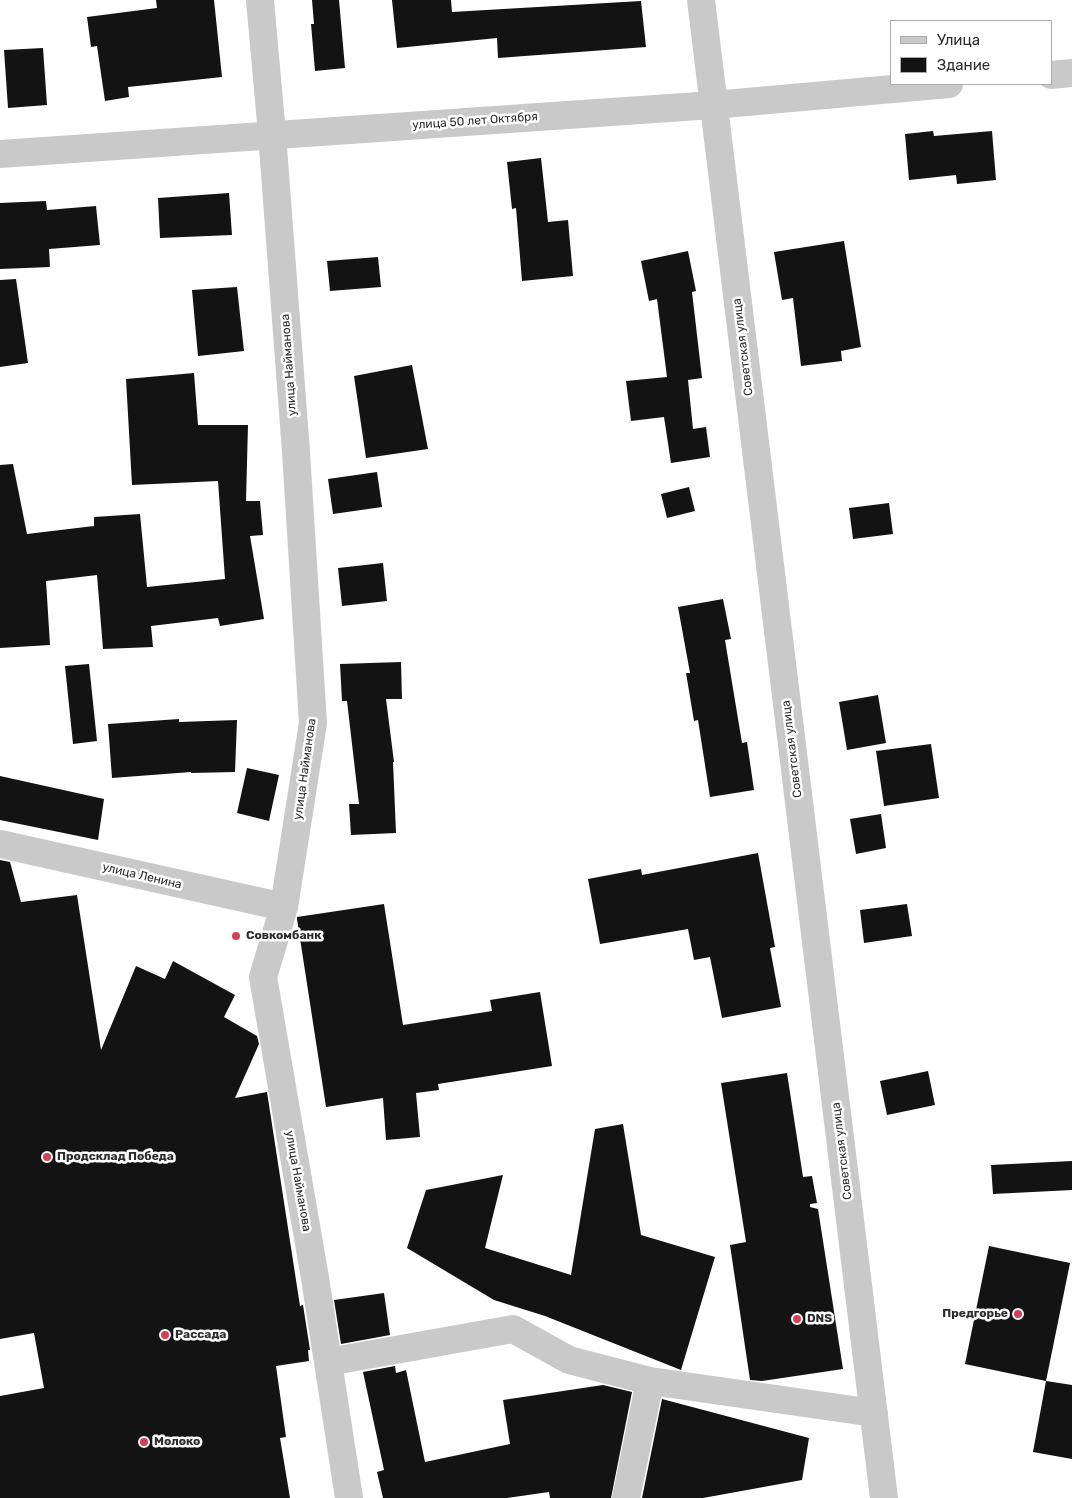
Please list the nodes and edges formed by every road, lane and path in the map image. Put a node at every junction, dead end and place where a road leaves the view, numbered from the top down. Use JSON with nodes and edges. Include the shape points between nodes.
{"nodes":[{"id":1,"x":260,"y":0,"type":"edge"},
{"id":2,"x":701,"y":0,"type":"edge"},
{"id":3,"x":1072,"y":73,"type":"edge"},
{"id":4,"x":1052,"y":74,"type":"edge"},
{"id":5,"x":938,"y":85,"type":"edge"},
{"id":6,"x":713,"y":105,"type":"junction"},
{"id":7,"x":272,"y":134,"type":"junction"},
{"id":8,"x":0,"y":154,"type":"edge"},
{"id":9,"x":0,"y":844,"type":"edge"},
{"id":10,"x":284,"y":907,"type":"junction"},
{"id":11,"x":328,"y":1362,"type":"junction"},
{"id":12,"x":650,"y":1381,"type":"junction"},
{"id":13,"x":874,"y":1414,"type":"junction"},
{"id":14,"x":350,"y":1498,"type":"edge"},
{"id":15,"x":626,"y":1498,"type":"edge"},
{"id":16,"x":884,"y":1498,"type":"edge"}],
"edges":[{"from":1,"to":7,"type":"street","name":"улица Найманова"},
{"from":2,"to":6,"type":"street","name":"Советская улица"},
{"from":3,"to":4,"type":"street"},
{"from":5,"to":6,"type":"street","name":"улица 50 лет Октября"},
{"from":6,"to":7,"type":"street","name":"улица 50 лет Октября"},
{"from":6,"to":13,"type":"street","name":"Советская улица"},
{"from":7,"to":8,"type":"street","name":"улица 50 лет Октября"},
{"from":7,"to":10,"type":"street","name":"улица Найманова","via":[[313,723]]},
{"from":9,"to":10,"type":"street","name":"улица Ленина"},
{"from":10,"to":11,"type":"street","name":"улица Найманова","via":[[263,977]]},
{"from":11,"to":12,"type":"street","via":[[513,1329],[569,1360]]},
{"from":11,"to":14,"type":"street","name":"улица Найманова"},
{"from":12,"to":13,"type":"street"},
{"from":12,"to":15,"type":"street"},
{"from":13,"to":16,"type":"street","name":"Советская улица"}]}
